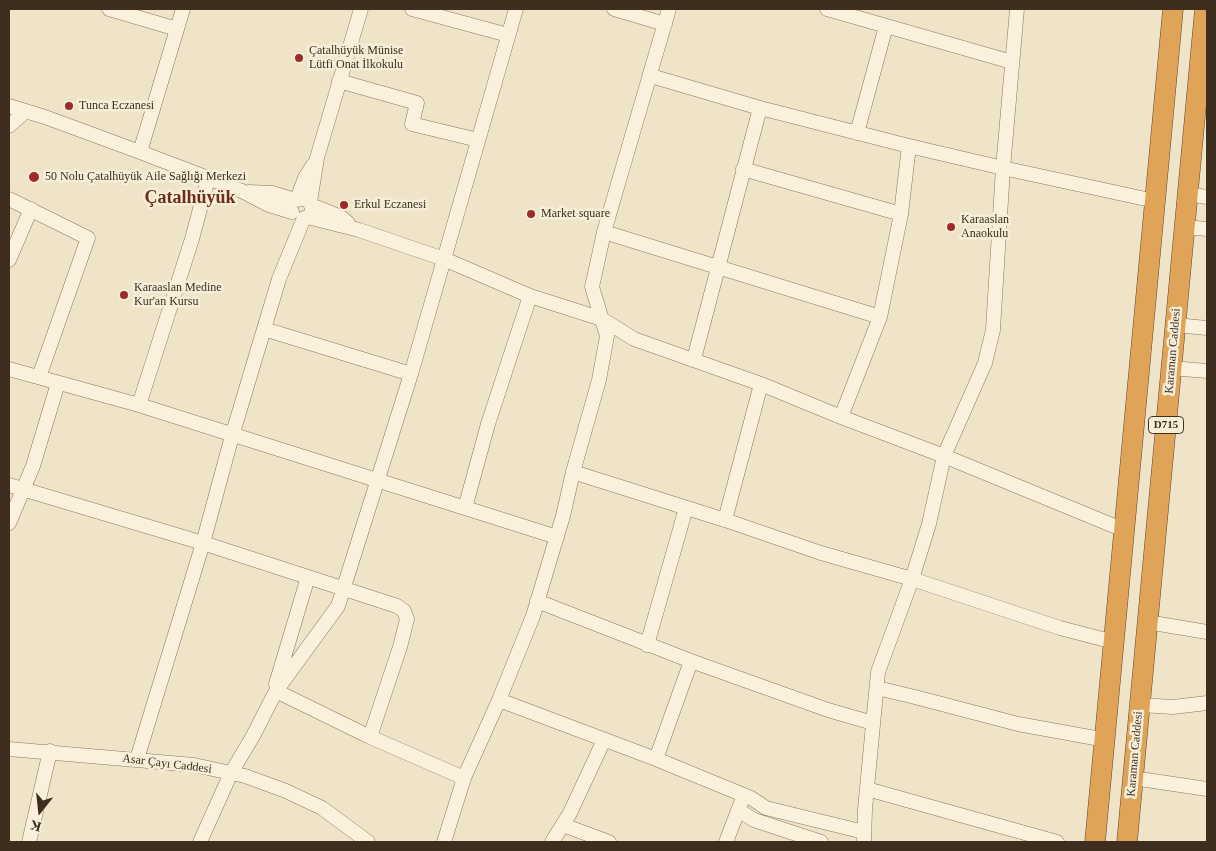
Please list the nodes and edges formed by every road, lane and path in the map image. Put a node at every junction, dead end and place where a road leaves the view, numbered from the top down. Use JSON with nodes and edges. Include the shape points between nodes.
{"nodes":[{"id":1,"x":109,"y":9,"type":"edge"},
{"id":2,"x":184,"y":9,"type":"edge"},
{"id":3,"x":361,"y":9,"type":"edge"},
{"id":4,"x":412,"y":9,"type":"edge"},
{"id":5,"x":516,"y":9,"type":"edge"},
{"id":6,"x":614,"y":9,"type":"edge"},
{"id":7,"x":669,"y":9,"type":"edge"},
{"id":8,"x":827,"y":9,"type":"edge"},
{"id":9,"x":1017,"y":9,"type":"edge"},
{"id":10,"x":1173,"y":9,"type":"edge"},
{"id":11,"x":1205,"y":9,"type":"edge"},
{"id":12,"x":665,"y":24,"type":"junction"},
{"id":13,"x":886,"y":26,"type":"junction"},
{"id":14,"x":177,"y":29,"type":"junction"},
{"id":15,"x":508,"y":35,"type":"junction"},
{"id":16,"x":1012,"y":62,"type":"junction"},
{"id":17,"x":651,"y":76,"type":"junction"},
{"id":18,"x":339,"y":81,"type":"junction"},
{"id":19,"x":9,"y":106,"type":"edge"},
{"id":20,"x":760,"y":108,"type":"junction"},
{"id":21,"x":26,"y":111,"type":"junction"},
{"id":22,"x":9,"y":126,"type":"edge"},
{"id":23,"x":857,"y":133,"type":"junction"},
{"id":24,"x":478,"y":140,"type":"junction"},
{"id":25,"x":909,"y":146,"type":"junction"},
{"id":26,"x":140,"y":152,"type":"junction"},
{"id":27,"x":1003,"y":168,"type":"junction"},
{"id":28,"x":744,"y":169,"type":"junction"},
{"id":29,"x":208,"y":179,"type":"junction"},
{"id":30,"x":1187,"y":194,"type":"junction"},
{"id":31,"x":1207,"y":197,"type":"edge"},
{"id":32,"x":9,"y":199,"type":"edge"},
{"id":33,"x":1155,"y":201,"type":"junction"},
{"id":34,"x":301,"y":208,"type":"junction"},
{"id":35,"x":31,"y":209,"type":"junction"},
{"id":36,"x":901,"y":214,"type":"junction"},
{"id":37,"x":1184,"y":227,"type":"junction"},
{"id":38,"x":1207,"y":229,"type":"edge"},
{"id":39,"x":604,"y":232,"type":"junction"},
{"id":40,"x":444,"y":259,"type":"junction"},
{"id":41,"x":9,"y":260,"type":"edge"},
{"id":42,"x":717,"y":267,"type":"junction"},
{"id":43,"x":530,"y":296,"type":"junction"},
{"id":44,"x":880,"y":317,"type":"junction"},
{"id":45,"x":602,"y":319,"type":"junction"},
{"id":46,"x":1175,"y":325,"type":"junction"},
{"id":47,"x":1207,"y":328,"type":"edge"},
{"id":48,"x":264,"y":329,"type":"junction"},
{"id":49,"x":694,"y":359,"type":"junction"},
{"id":50,"x":1171,"y":368,"type":"junction"},
{"id":51,"x":9,"y":369,"type":"edge"},
{"id":52,"x":1207,"y":371,"type":"edge"},
{"id":53,"x":410,"y":374,"type":"junction"},
{"id":54,"x":39,"y":377,"type":"junction"},
{"id":55,"x":58,"y":383,"type":"junction"},
{"id":56,"x":762,"y":384,"type":"junction"},
{"id":57,"x":138,"y":405,"type":"junction"},
{"id":58,"x":841,"y":418,"type":"junction"},
{"id":59,"x":232,"y":436,"type":"junction"},
{"id":60,"x":944,"y":456,"type":"junction"},
{"id":61,"x":573,"y":472,"type":"junction"},
{"id":62,"x":378,"y":480,"type":"junction"},
{"id":63,"x":9,"y":485,"type":"edge"},
{"id":64,"x":23,"y":489,"type":"junction"},
{"id":65,"x":465,"y":508,"type":"junction"},
{"id":66,"x":686,"y":508,"type":"junction"},
{"id":67,"x":725,"y":520,"type":"junction"},
{"id":68,"x":9,"y":523,"type":"edge"},
{"id":69,"x":1124,"y":530,"type":"junction"},
{"id":70,"x":557,"y":537,"type":"junction"},
{"id":71,"x":203,"y":543,"type":"junction"},
{"id":72,"x":308,"y":577,"type":"junction"},
{"id":73,"x":912,"y":579,"type":"junction"},
{"id":74,"x":344,"y":588,"type":"junction"},
{"id":75,"x":538,"y":600,"type":"junction"},
{"id":76,"x":1147,"y":622,"type":"junction"},
{"id":77,"x":1207,"y":632,"type":"edge"},
{"id":78,"x":1114,"y":642,"type":"junction"},
{"id":79,"x":647,"y":645,"type":"junction"},
{"id":80,"x":691,"y":662,"type":"junction"},
{"id":81,"x":877,"y":688,"type":"junction"},
{"id":82,"x":274,"y":695,"type":"junction"},
{"id":83,"x":498,"y":700,"type":"junction"},
{"id":84,"x":1207,"y":703,"type":"edge"},
{"id":85,"x":1140,"y":705,"type":"junction"},
{"id":86,"x":873,"y":723,"type":"junction"},
{"id":87,"x":370,"y":737,"type":"junction"},
{"id":88,"x":604,"y":740,"type":"junction"},
{"id":89,"x":1106,"y":740,"type":"junction"},
{"id":90,"x":9,"y":748,"type":"edge"},
{"id":91,"x":50,"y":751,"type":"junction"},
{"id":92,"x":656,"y":759,"type":"junction"},
{"id":93,"x":137,"y":760,"type":"junction"},
{"id":94,"x":230,"y":773,"type":"junction"},
{"id":95,"x":464,"y":778,"type":"junction"},
{"id":96,"x":1133,"y":778,"type":"junction"},
{"id":97,"x":1207,"y":789,"type":"edge"},
{"id":98,"x":866,"y":790,"type":"junction"},
{"id":99,"x":744,"y":796,"type":"junction"},
{"id":100,"x":738,"y":810,"type":"junction"},
{"id":101,"x":562,"y":826,"type":"junction"},
{"id":102,"x":864,"y":837,"type":"edge"},
{"id":103,"x":29,"y":842,"type":"edge"},
{"id":104,"x":200,"y":842,"type":"edge"},
{"id":105,"x":368,"y":842,"type":"edge"},
{"id":106,"x":444,"y":842,"type":"edge"},
{"id":107,"x":552,"y":842,"type":"edge"},
{"id":108,"x":610,"y":842,"type":"edge"},
{"id":109,"x":726,"y":842,"type":"edge"},
{"id":110,"x":820,"y":842,"type":"edge"},
{"id":111,"x":1057,"y":842,"type":"edge"},
{"id":112,"x":1095,"y":842,"type":"edge"},
{"id":113,"x":1127,"y":842,"type":"edge"}],
"edges":[{"from":1,"to":14,"type":"street"},
{"from":2,"to":14,"type":"street"},
{"from":3,"to":18,"type":"street"},
{"from":4,"to":15,"type":"street"},
{"from":5,"to":15,"type":"street"},
{"from":6,"to":12,"type":"street"},
{"from":7,"to":12,"type":"street"},
{"from":8,"to":13,"type":"street"},
{"from":9,"to":16,"type":"street"},
{"from":10,"to":33,"type":"highway","number":"D715"},
{"from":11,"to":30,"type":"highway","name":"Karaman Caddesi","number":"D715"},
{"from":12,"to":17,"type":"street"},
{"from":13,"to":16,"type":"street"},
{"from":13,"to":23,"type":"street"},
{"from":14,"to":26,"type":"street"},
{"from":15,"to":24,"type":"street"},
{"from":16,"to":27,"type":"street"},
{"from":17,"to":20,"type":"street"},
{"from":17,"to":39,"type":"street"},
{"from":18,"to":24,"type":"street","via":[[417,103],[412,124]]},
{"from":18,"to":34,"type":"street"},
{"from":19,"to":21,"type":"street"},
{"from":20,"to":23,"type":"street"},
{"from":20,"to":28,"type":"street"},
{"from":21,"to":22,"type":"street"},
{"from":21,"to":26,"type":"street"},
{"from":23,"to":25,"type":"street"},
{"from":24,"to":40,"type":"street"},
{"from":25,"to":27,"type":"street"},
{"from":25,"to":36,"type":"street"},
{"from":26,"to":29,"type":"street"},
{"from":27,"to":33,"type":"street"},
{"from":27,"to":60,"type":"street","via":[[993,330],[985,363]]},
{"from":28,"to":36,"type":"street"},
{"from":28,"to":42,"type":"street"},
{"from":29,"to":34,"type":"street","via":[[242,191],[272,193]]},
{"from":29,"to":57,"type":"street"},
{"from":30,"to":31,"type":"street"},
{"from":30,"to":37,"type":"highway","name":"Karaman Caddesi","number":"D715"},
{"from":32,"to":35,"type":"street"},
{"from":33,"to":69,"type":"highway","number":"D715"},
{"from":34,"to":40,"type":"street"},
{"from":34,"to":48,"type":"street"},
{"from":35,"to":41,"type":"street"},
{"from":35,"to":54,"type":"street","via":[[88,238]]},
{"from":36,"to":44,"type":"street"},
{"from":37,"to":38,"type":"street"},
{"from":37,"to":46,"type":"highway","name":"Karaman Caddesi","number":"D715"},
{"from":39,"to":42,"type":"street"},
{"from":39,"to":45,"type":"street","via":[[592,287]]},
{"from":40,"to":43,"type":"street"},
{"from":40,"to":53,"type":"street"},
{"from":42,"to":44,"type":"street"},
{"from":42,"to":49,"type":"street"},
{"from":43,"to":45,"type":"street"},
{"from":43,"to":65,"type":"street","via":[[488,424]]},
{"from":44,"to":58,"type":"street"},
{"from":45,"to":49,"type":"street","via":[[634,339]]},
{"from":45,"to":61,"type":"street","via":[[607,336],[599,380]]},
{"from":46,"to":47,"type":"street"},
{"from":46,"to":50,"type":"highway","name":"Karaman Caddesi","number":"D715"},
{"from":48,"to":53,"type":"street"},
{"from":48,"to":59,"type":"street"},
{"from":49,"to":56,"type":"street"},
{"from":50,"to":52,"type":"street"},
{"from":50,"to":76,"type":"highway","name":"Karaman Caddesi","number":"D715"},
{"from":51,"to":54,"type":"street"},
{"from":53,"to":62,"type":"street"},
{"from":54,"to":55,"type":"street"},
{"from":55,"to":57,"type":"street"},
{"from":55,"to":64,"type":"street"},
{"from":56,"to":58,"type":"street"},
{"from":56,"to":67,"type":"street"},
{"from":57,"to":59,"type":"street"},
{"from":58,"to":60,"type":"street"},
{"from":59,"to":62,"type":"street"},
{"from":59,"to":71,"type":"street"},
{"from":60,"to":69,"type":"street"},
{"from":60,"to":73,"type":"street","via":[[929,524]]},
{"from":61,"to":66,"type":"street"},
{"from":61,"to":70,"type":"street"},
{"from":62,"to":65,"type":"street"},
{"from":62,"to":74,"type":"street"},
{"from":63,"to":64,"type":"street"},
{"from":64,"to":68,"type":"street"},
{"from":64,"to":71,"type":"street"},
{"from":65,"to":70,"type":"street"},
{"from":66,"to":67,"type":"street"},
{"from":66,"to":79,"type":"street"},
{"from":67,"to":73,"type":"street","via":[[821,553]]},
{"from":69,"to":78,"type":"highway","number":"D715"},
{"from":70,"to":75,"type":"street"},
{"from":71,"to":72,"type":"street"},
{"from":71,"to":93,"type":"street"},
{"from":72,"to":74,"type":"street"},
{"from":72,"to":82,"type":"street"},
{"from":73,"to":78,"type":"street","via":[[1060,628]]},
{"from":73,"to":81,"type":"street","via":[[878,672]]},
{"from":74,"to":82,"type":"street","via":[[338,606]]},
{"from":74,"to":87,"type":"street","via":[[397,606],[407,619]]},
{"from":75,"to":79,"type":"street"},
{"from":75,"to":83,"type":"street"},
{"from":76,"to":77,"type":"street"},
{"from":76,"to":85,"type":"highway","name":"Karaman Caddesi","number":"D715"},
{"from":78,"to":89,"type":"highway","number":"D715"},
{"from":79,"to":80,"type":"street"},
{"from":80,"to":86,"type":"street"},
{"from":80,"to":92,"type":"street"},
{"from":81,"to":86,"type":"street"},
{"from":81,"to":89,"type":"street","via":[[1018,724]]},
{"from":82,"to":87,"type":"street"},
{"from":82,"to":94,"type":"street"},
{"from":83,"to":88,"type":"street"},
{"from":83,"to":95,"type":"street"},
{"from":84,"to":85,"type":"street","via":[[1173,707]]},
{"from":85,"to":96,"type":"highway","name":"Karaman Caddesi","number":"D715"},
{"from":86,"to":98,"type":"street"},
{"from":87,"to":95,"type":"street"},
{"from":88,"to":92,"type":"street"},
{"from":88,"to":101,"type":"street"},
{"from":89,"to":112,"type":"highway","number":"D715"},
{"from":90,"to":91,"type":"street","name":"Asar Çayı Caddesi"},
{"from":91,"to":93,"type":"street","name":"Asar Çayı Caddesi"},
{"from":91,"to":103,"type":"street"},
{"from":92,"to":99,"type":"street"},
{"from":93,"to":94,"type":"street","name":"Asar Çayı Caddesi","via":[[194,765]]},
{"from":94,"to":104,"type":"street"},
{"from":94,"to":105,"type":"street","name":"Asar Çayı Caddesi","via":[[286,790],[322,808]]},
{"from":95,"to":106,"type":"street"},
{"from":96,"to":97,"type":"street"},
{"from":96,"to":113,"type":"highway","name":"Karaman Caddesi","number":"D715"},
{"from":98,"to":102,"type":"street"},
{"from":98,"to":111,"type":"street"},
{"from":99,"to":100,"type":"street"},
{"from":99,"to":102,"type":"street","via":[[766,808]]},
{"from":100,"to":109,"type":"street"},
{"from":100,"to":110,"type":"street","via":[[754,820]]},
{"from":101,"to":107,"type":"street"},
{"from":101,"to":108,"type":"street"}]}
